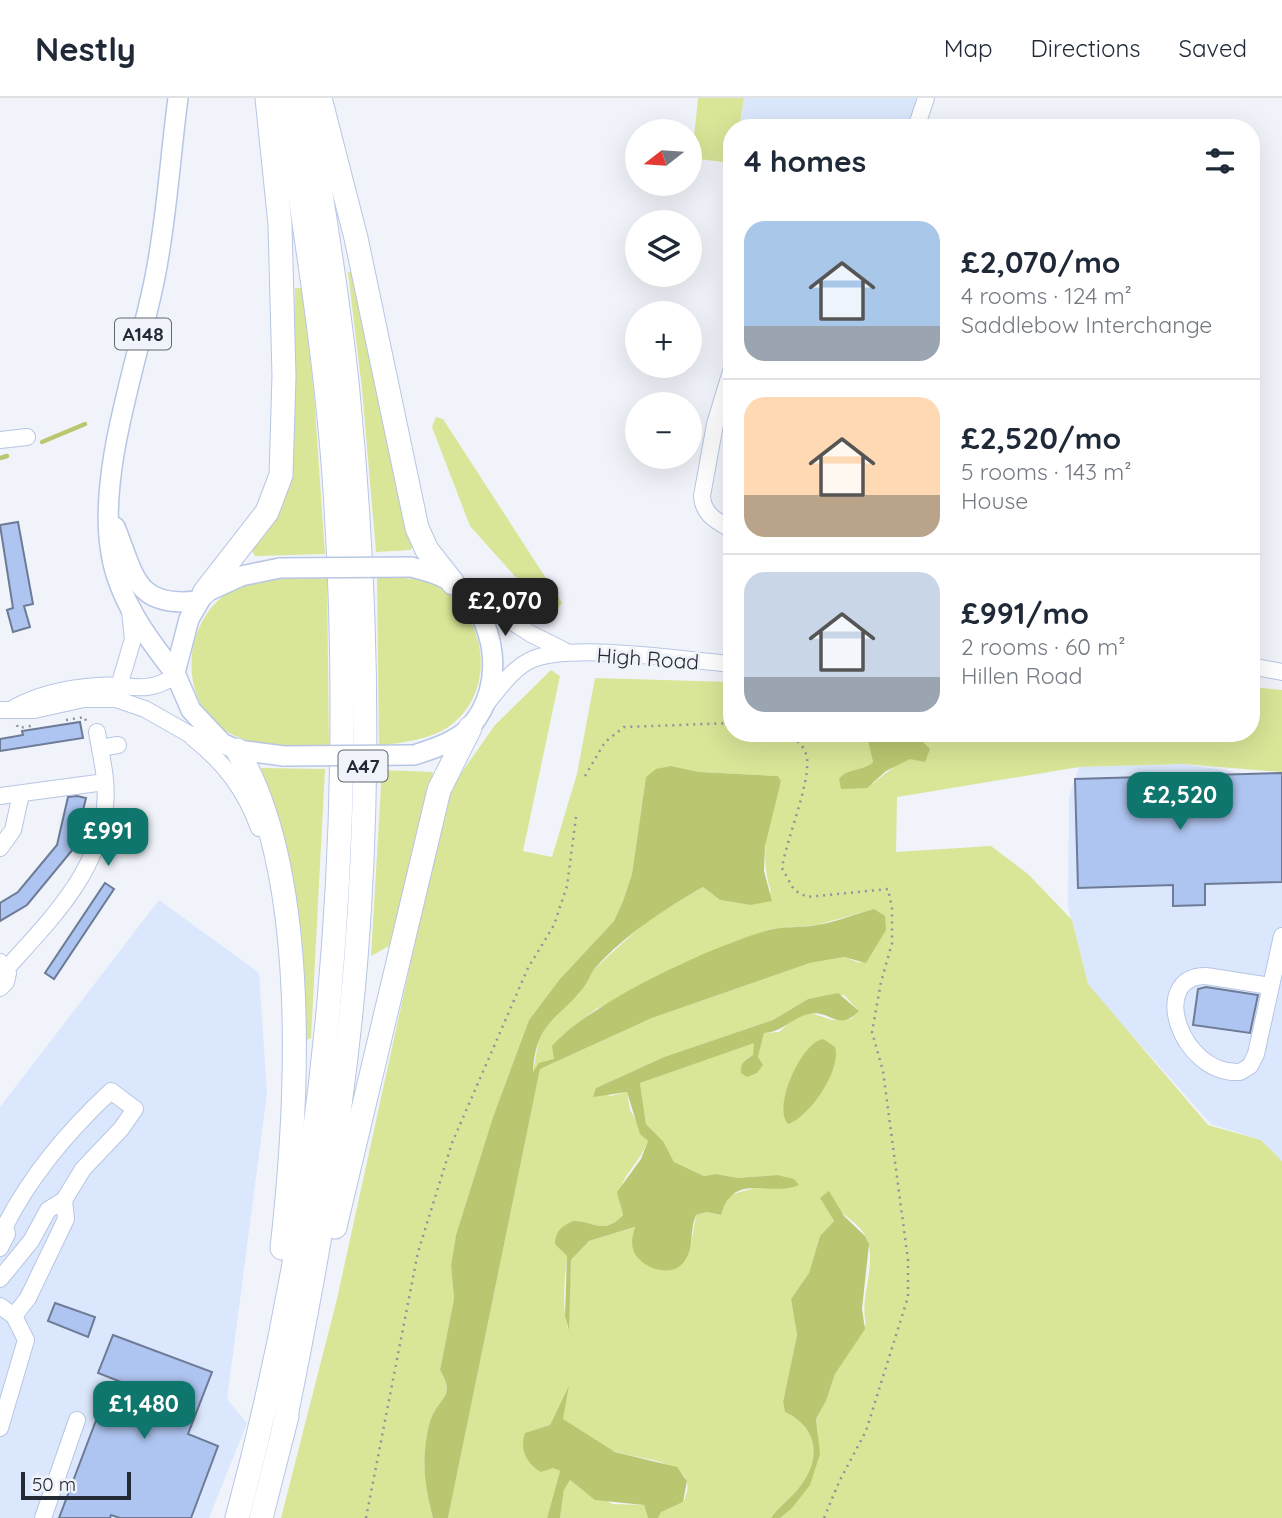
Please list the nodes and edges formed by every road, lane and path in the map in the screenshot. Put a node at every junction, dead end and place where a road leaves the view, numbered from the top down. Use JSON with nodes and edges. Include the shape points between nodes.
{"nodes":[{"id":1,"x":165,"y":98,"type":"edge"},
{"id":2,"x":178,"y":98,"type":"edge"},
{"id":3,"x":267,"y":98,"type":"edge"},
{"id":4,"x":285,"y":98,"type":"edge"},
{"id":5,"x":306,"y":98,"type":"edge"},
{"id":6,"x":320,"y":98,"type":"edge"},
{"id":7,"x":926,"y":98,"type":"edge"},
{"id":8,"x":919,"y":119,"type":"edge"},
{"id":9,"x":171,"y":150,"type":"junction"},
{"id":10,"x":723,"y":398,"type":"edge"},
{"id":11,"x":27,"y":437,"type":"dead end"},
{"id":12,"x":0,"y":440,"type":"edge"},
{"id":13,"x":110,"y":516,"type":"junction"},
{"id":14,"x":723,"y":526,"type":"edge"},
{"id":15,"x":458,"y":587,"type":"junction"},
{"id":16,"x":201,"y":597,"type":"junction"},
{"id":17,"x":128,"y":603,"type":"junction"},
{"id":18,"x":573,"y":652,"type":"junction"},
{"id":19,"x":723,"y":663,"type":"edge"},
{"id":20,"x":1260,"y":667,"type":"edge"},
{"id":21,"x":1282,"y":671,"type":"edge"},
{"id":22,"x":175,"y":675,"type":"junction"},
{"id":23,"x":119,"y":686,"type":"junction"},
{"id":24,"x":4,"y":706,"type":"edge"},
{"id":25,"x":476,"y":719,"type":"junction"},
{"id":26,"x":58,"y":722,"type":"dead end"},
{"id":27,"x":723,"y":723,"type":"edge"},
{"id":28,"x":31,"y":726,"type":"dead end"},
{"id":29,"x":189,"y":734,"type":"junction"},
{"id":30,"x":98,"y":740,"type":"junction"},
{"id":31,"x":799,"y":742,"type":"edge"},
{"id":32,"x":118,"y":745,"type":"dead end"},
{"id":33,"x":229,"y":746,"type":"junction"},
{"id":34,"x":585,"y":776,"type":"dead end"},
{"id":35,"x":105,"y":782,"type":"junction"},
{"id":36,"x":21,"y":794,"type":"junction"},
{"id":37,"x":0,"y":796,"type":"edge"},
{"id":38,"x":576,"y":817,"type":"dead end"},
{"id":39,"x":0,"y":848,"type":"edge"},
{"id":40,"x":281,"y":886,"type":"junction"},
{"id":41,"x":1282,"y":936,"type":"edge"},
{"id":42,"x":4,"y":965,"type":"edge"},
{"id":43,"x":1270,"y":986,"type":"junction"},
{"id":44,"x":0,"y":988,"type":"edge"},
{"id":45,"x":64,"y":1200,"type":"junction"},
{"id":46,"x":3,"y":1230,"type":"edge"},
{"id":47,"x":0,"y":1248,"type":"edge"},
{"id":48,"x":0,"y":1279,"type":"edge"},
{"id":49,"x":4,"y":1309,"type":"edge"},
{"id":50,"x":77,"y":1420,"type":"dead end"},
{"id":51,"x":0,"y":1428,"type":"edge"},
{"id":52,"x":273,"y":1428,"type":"junction"},
{"id":53,"x":43,"y":1518,"type":"edge"},
{"id":54,"x":237,"y":1518,"type":"edge"},
{"id":55,"x":261,"y":1518,"type":"edge"},
{"id":56,"x":366,"y":1518,"type":"edge"},
{"id":57,"x":824,"y":1518,"type":"edge"}],
"edges":[{"from":1,"to":9,"type":"main road","number":"A148"},
{"from":2,"to":9,"type":"main road","number":"A148"},
{"from":3,"to":16,"type":"highway","via":[[280,224],[281,475],[267,512]]},
{"from":4,"to":52,"type":"highway","number":"A47","via":[[333,460],[342,719],[334,952],[318,1112]]},
{"from":5,"to":52,"type":"highway","number":"A47","via":[[348,390],[362,580],[364,718],[356,958],[340,1113],[316,1270]]},
{"from":6,"to":15,"type":"highway","via":[[376,327],[417,528],[427,550]]},
{"from":7,"to":8,"type":"street"},
{"from":9,"to":13,"type":"main road","number":"A148","via":[[166,221],[117,441]]},
{"from":10,"to":14,"type":"street","via":[[702,496],[703,507]]},
{"from":11,"to":12,"type":"street"},
{"from":13,"to":16,"type":"main road","number":"A148","via":[[144,590],[168,603]]},
{"from":13,"to":17,"type":"main road","number":"A148","via":[[110,549]]},
{"from":15,"to":16,"type":"main road","number":"A148","bridge":true,"via":[[433,572],[411,567],[280,568],[241,576]]},
{"from":15,"to":18,"type":"street","name":"High Road","via":[[531,634]]},
{"from":15,"to":25,"type":"main road","via":[[485,624],[493,648],[491,685]]},
{"from":16,"to":22,"type":"main road","via":[[181,643]]},
{"from":17,"to":22,"type":"main road","number":"A148"},
{"from":17,"to":23,"type":"street","via":[[134,639]]},
{"from":18,"to":19,"type":"street","name":"High Road"},
{"from":18,"to":25,"type":"street","name":"High Road","via":[[532,660],[514,672]]},
{"from":20,"to":21,"type":"street"},
{"from":22,"to":23,"type":"street","via":[[153,688]]},
{"from":22,"to":33,"type":"main road","number":"A148","via":[[191,710]]},
{"from":23,"to":24,"type":"street","via":[[32,697]]},
{"from":24,"to":28,"type":"path","via":[[18,729]]},
{"from":24,"to":29,"type":"street","via":[[34,710],[91,698],[116,699],[145,709]]},
{"from":25,"to":33,"type":"main road","bridge":true,"via":[[434,748],[414,755],[284,756]]},
{"from":25,"to":52,"type":"highway","number":"A47","via":[[439,790],[363,1117]]},
{"from":26,"to":30,"type":"path","via":[[85,717],[88,734]]},
{"from":27,"to":34,"type":"path","via":[[624,727],[605,742]]},
{"from":29,"to":33,"type":"street"},
{"from":29,"to":40,"type":"street","via":[[221,760],[237,781]]},
{"from":30,"to":32,"type":"street"},
{"from":30,"to":35,"type":"street"},
{"from":31,"to":57,"type":"path","via":[[807,757],[804,781],[782,868],[794,890],[807,897],[888,888],[892,943],[872,1032],[883,1071],[908,1260],[908,1297],[866,1431]]},
{"from":33,"to":40,"type":"highway","number":"A47","via":[[259,792]]},
{"from":35,"to":36,"type":"street"},
{"from":35,"to":42,"type":"street","via":[[105,807],[89,866],[63,904]]},
{"from":36,"to":37,"type":"street"},
{"from":36,"to":39,"type":"street","via":[[13,830]]},
{"from":38,"to":56,"type":"path","via":[[566,886],[554,925],[527,968],[452,1143],[418,1252]]},
{"from":40,"to":52,"type":"highway","number":"A47","via":[[291,969],[294,1058]]},
{"from":41,"to":43,"type":"street"},
{"from":42,"to":44,"type":"street","via":[[6,982]]},
{"from":43,"to":43,"type":"street","via":[[1250,1066],[1240,1072],[1219,1069],[1183,1040],[1175,1007],[1186,981],[1206,976]]},
{"from":45,"to":46,"type":"street","via":[[83,1169],[135,1110],[111,1091],[87,1113],[24,1190]]},
{"from":45,"to":48,"type":"street","via":[[48,1210],[31,1241]]},
{"from":45,"to":49,"type":"street","via":[[66,1219],[28,1298]]},
{"from":46,"to":47,"type":"street","via":[[7,1234]]},
{"from":49,"to":51,"type":"street","via":[[26,1340]]},
{"from":50,"to":53,"type":"street"},
{"from":52,"to":54,"type":"highway","number":"A47"},
{"from":52,"to":55,"type":"highway","number":"A47"}]}
